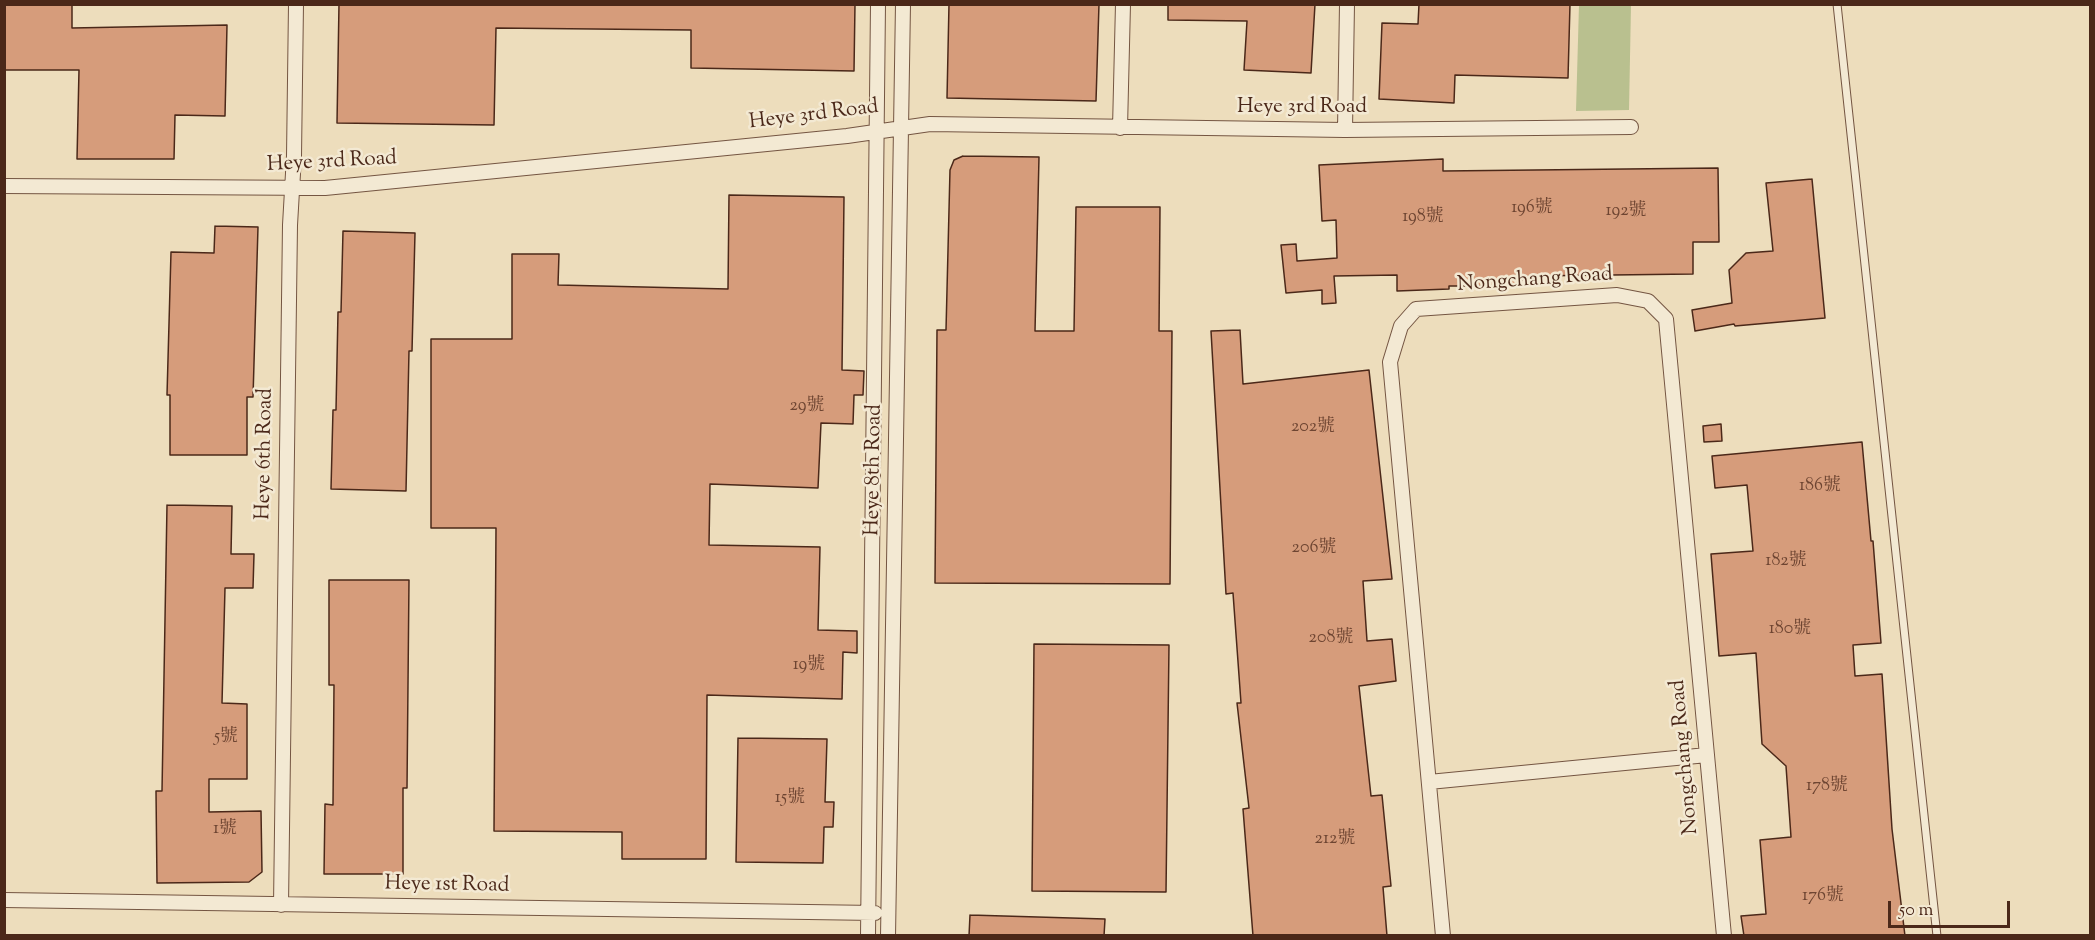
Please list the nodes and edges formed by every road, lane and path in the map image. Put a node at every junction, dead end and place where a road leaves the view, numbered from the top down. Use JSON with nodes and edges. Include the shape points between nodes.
{"nodes":[{"id":1,"x":296,"y":4,"type":"edge"},
{"id":2,"x":878,"y":4,"type":"edge"},
{"id":3,"x":903,"y":4,"type":"edge"},
{"id":4,"x":1123,"y":4,"type":"edge"},
{"id":5,"x":1347,"y":4,"type":"edge"},
{"id":6,"x":1837,"y":4,"type":"edge"},
{"id":7,"x":901,"y":127,"type":"junction"},
{"id":8,"x":1631,"y":127,"type":"dead end"},
{"id":9,"x":1120,"y":128,"type":"junction"},
{"id":10,"x":1346,"y":130,"type":"junction"},
{"id":11,"x":876,"y":131,"type":"junction"},
{"id":12,"x":4,"y":186,"type":"edge"},
{"id":13,"x":291,"y":188,"type":"junction"},
{"id":14,"x":1707,"y":755,"type":"junction"},
{"id":15,"x":1429,"y":782,"type":"junction"},
{"id":16,"x":4,"y":900,"type":"edge"},
{"id":17,"x":281,"y":905,"type":"junction"},
{"id":18,"x":868,"y":913,"type":"junction"},
{"id":19,"x":889,"y":914,"type":"junction"},
{"id":20,"x":868,"y":936,"type":"edge"},
{"id":21,"x":888,"y":936,"type":"edge"},
{"id":22,"x":1443,"y":936,"type":"edge"},
{"id":23,"x":1724,"y":936,"type":"edge"},
{"id":24,"x":1937,"y":936,"type":"edge"}],
"edges":[{"from":1,"to":13,"type":"street","name":"Heye 6th Road"},
{"from":2,"to":11,"type":"street","name":"Heye 8th Road"},
{"from":3,"to":7,"type":"street","name":"Heye 8th Road"},
{"from":4,"to":9,"type":"street"},
{"from":5,"to":10,"type":"street"},
{"from":6,"to":24,"type":"lane"},
{"from":7,"to":9,"type":"street","name":"Heye 3rd Road","via":[[930,124]]},
{"from":7,"to":11,"type":"street","name":"Heye 3rd Road"},
{"from":7,"to":19,"type":"street","name":"Heye 8th Road"},
{"from":8,"to":10,"type":"street","name":"Heye 3rd Road"},
{"from":9,"to":10,"type":"street","name":"Heye 3rd Road"},
{"from":11,"to":13,"type":"street","name":"Heye 3rd Road","via":[[325,188]]},
{"from":11,"to":18,"type":"street","name":"Heye 8th Road"},
{"from":12,"to":13,"type":"street","name":"Heye 3rd Road"},
{"from":13,"to":17,"type":"street","name":"Heye 6th Road"},
{"from":14,"to":15,"type":"street"},
{"from":14,"to":15,"type":"street","name":"Nongchang Road","via":[[1666,319],[1648,301],[1617,295],[1416,309],[1401,326],[1390,362]]},
{"from":14,"to":23,"type":"street","name":"Nongchang Road"},
{"from":15,"to":22,"type":"street","name":"Nongchang Road"},
{"from":16,"to":17,"type":"street","name":"Heye 1st Road"},
{"from":17,"to":18,"type":"street","name":"Heye 1st Road"},
{"from":18,"to":19,"type":"street","name":"Heye 1st Road"},
{"from":18,"to":20,"type":"street","name":"Heye 8th Road"},
{"from":19,"to":21,"type":"street","name":"Heye 8th Road"}]}
